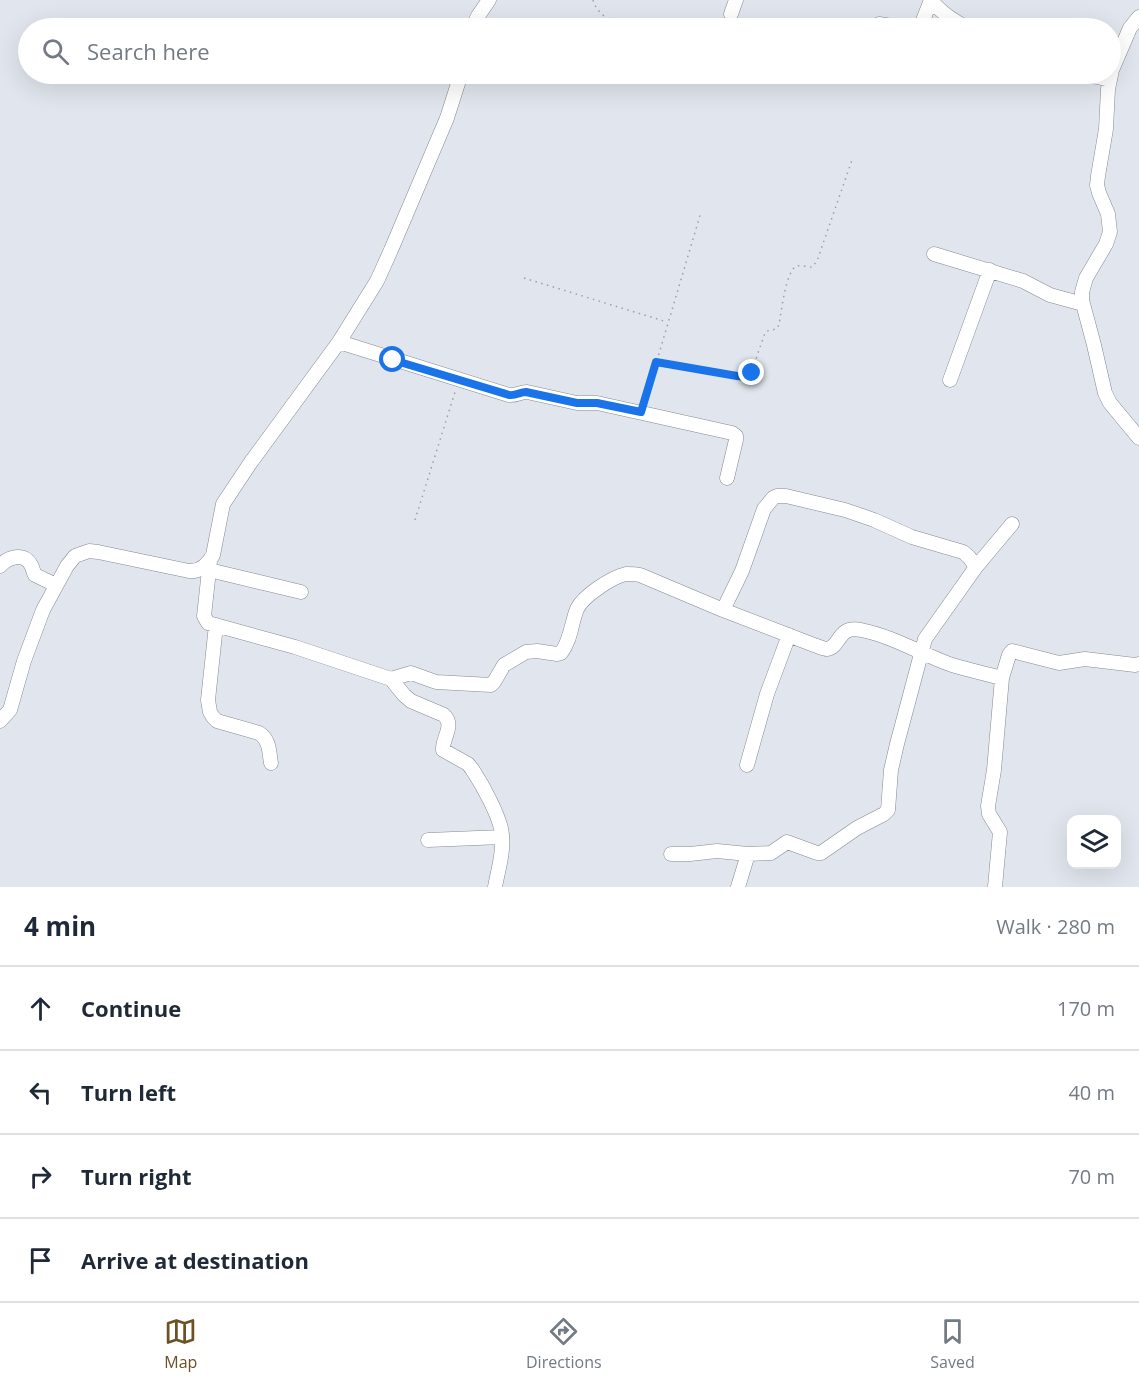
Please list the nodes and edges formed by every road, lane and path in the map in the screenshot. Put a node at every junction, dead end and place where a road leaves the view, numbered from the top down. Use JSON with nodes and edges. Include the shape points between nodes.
{"nodes":[{"id":1,"x":489,"y":0,"type":"edge"},
{"id":2,"x":593,"y":0,"type":"edge"},
{"id":3,"x":736,"y":0,"type":"edge"},
{"id":4,"x":931,"y":0,"type":"edge"},
{"id":5,"x":730,"y":14,"type":"dead end"},
{"id":6,"x":1139,"y":17,"type":"edge"},
{"id":7,"x":477,"y":18,"type":"edge"},
{"id":8,"x":608,"y":18,"type":"edge"},
{"id":9,"x":924,"y":18,"type":"edge"},
{"id":10,"x":950,"y":18,"type":"edge"},
{"id":11,"x":1121,"y":49,"type":"edge"},
{"id":12,"x":457,"y":84,"type":"edge"},
{"id":13,"x":1109,"y":84,"type":"edge"},
{"id":14,"x":854,"y":157,"type":"dead end"},
{"id":15,"x":701,"y":212,"type":"dead end"},
{"id":16,"x":934,"y":254,"type":"dead end"},
{"id":17,"x":990,"y":270,"type":"junction"},
{"id":18,"x":524,"y":278,"type":"dead end"},
{"id":19,"x":1083,"y":304,"type":"junction"},
{"id":20,"x":668,"y":322,"type":"junction"},
{"id":21,"x":339,"y":342,"type":"junction"},
{"id":22,"x":656,"y":362,"type":"junction"},
{"id":23,"x":459,"y":380,"type":"junction"},
{"id":24,"x":950,"y":380,"type":"dead end"},
{"id":25,"x":641,"y":412,"type":"junction"},
{"id":26,"x":1139,"y":438,"type":"edge"},
{"id":27,"x":727,"y":478,"type":"dead end"},
{"id":28,"x":415,"y":520,"type":"dead end"},
{"id":29,"x":1012,"y":524,"type":"dead end"},
{"id":30,"x":209,"y":565,"type":"junction"},
{"id":31,"x":0,"y":567,"type":"edge"},
{"id":32,"x":976,"y":567,"type":"junction"},
{"id":33,"x":56,"y":585,"type":"junction"},
{"id":34,"x":301,"y":592,"type":"dead end"},
{"id":35,"x":723,"y":610,"type":"junction"},
{"id":36,"x":216,"y":625,"type":"junction"},
{"id":37,"x":789,"y":635,"type":"junction"},
{"id":38,"x":921,"y":651,"type":"junction"},
{"id":39,"x":1139,"y":664,"type":"edge"},
{"id":40,"x":1002,"y":678,"type":"junction"},
{"id":41,"x":392,"y":679,"type":"junction"},
{"id":42,"x":0,"y":721,"type":"edge"},
{"id":43,"x":271,"y":763,"type":"dead end"},
{"id":44,"x":747,"y":765,"type":"dead end"},
{"id":45,"x":502,"y":837,"type":"junction"},
{"id":46,"x":428,"y":840,"type":"dead end"},
{"id":47,"x":671,"y":854,"type":"dead end"},
{"id":48,"x":748,"y":854,"type":"junction"},
{"id":49,"x":495,"y":887,"type":"edge"},
{"id":50,"x":738,"y":887,"type":"edge"},
{"id":51,"x":995,"y":887,"type":"edge"}],
"edges":[{"from":1,"to":7,"type":"street"},
{"from":2,"to":8,"type":"path","via":[[598,11]]},
{"from":3,"to":5,"type":"street"},
{"from":4,"to":9,"type":"street"},
{"from":4,"to":10,"type":"street"},
{"from":6,"to":11,"type":"street"},
{"from":12,"to":21,"type":"street","via":[[447,118],[391,250]]},
{"from":13,"to":19,"type":"street","via":[[1097,185],[1110,232],[1086,279]]},
{"from":14,"to":22,"type":"path","via":[[817,261],[812,267],[793,269],[779,325],[765,333],[750,376]]},
{"from":15,"to":20,"type":"path"},
{"from":16,"to":17,"type":"street"},
{"from":17,"to":19,"type":"street"},
{"from":17,"to":24,"type":"street"},
{"from":18,"to":20,"type":"path"},
{"from":19,"to":26,"type":"street","via":[[1105,393]]},
{"from":20,"to":22,"type":"path"},
{"from":21,"to":23,"type":"street"},
{"from":21,"to":30,"type":"street","via":[[227,497]]},
{"from":22,"to":25,"type":"path"},
{"from":23,"to":25,"type":"street","via":[[509,395],[526,392]]},
{"from":23,"to":28,"type":"path"},
{"from":25,"to":27,"type":"street","via":[[735,434]]},
{"from":29,"to":32,"type":"street"},
{"from":30,"to":33,"type":"street","via":[[189,572],[89,551],[71,560]]},
{"from":30,"to":34,"type":"street"},
{"from":30,"to":36,"type":"street","via":[[204,616],[208,623]]},
{"from":31,"to":33,"type":"street","via":[[11,558],[22,558],[35,575]]},
{"from":32,"to":35,"type":"street","via":[[963,552],[912,537],[874,519],[808,500],[777,496],[764,509]]},
{"from":32,"to":38,"type":"street","via":[[934,624]]},
{"from":33,"to":42,"type":"street","via":[[32,636],[8,715]]},
{"from":35,"to":37,"type":"street"},
{"from":35,"to":41,"type":"street","via":[[640,575],[624,574],[584,598],[561,653],[526,651],[504,665],[491,685],[436,682],[411,673]]},
{"from":36,"to":41,"type":"street"},
{"from":36,"to":43,"type":"street","via":[[210,712],[218,721],[264,736]]},
{"from":37,"to":38,"type":"street","via":[[826,649],[847,630],[859,630]]},
{"from":37,"to":44,"type":"street"},
{"from":38,"to":40,"type":"street","via":[[952,665]]},
{"from":38,"to":48,"type":"street","via":[[893,761],[888,810],[821,853],[787,842],[771,853]]},
{"from":39,"to":40,"type":"street","via":[[1085,659],[1059,663],[1012,651]]},
{"from":40,"to":51,"type":"street","via":[[988,806],[1000,832]]},
{"from":41,"to":45,"type":"street","via":[[404,696],[448,719],[443,750],[472,769],[494,810]]},
{"from":45,"to":46,"type":"street"},
{"from":45,"to":49,"type":"street"},
{"from":47,"to":48,"type":"street"},
{"from":48,"to":50,"type":"street"}]}
